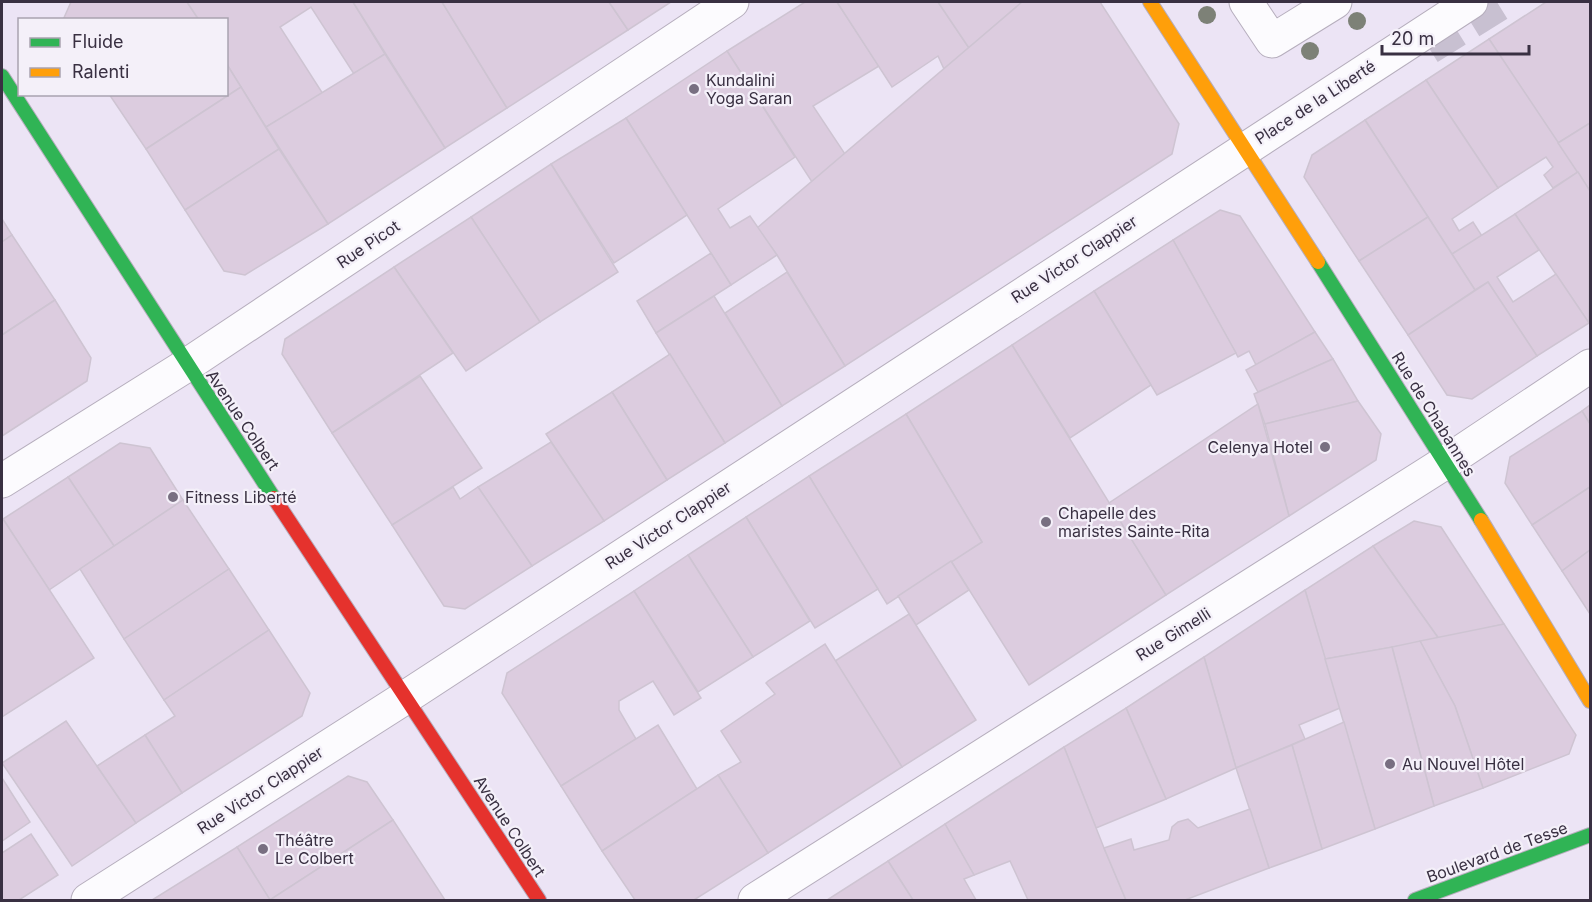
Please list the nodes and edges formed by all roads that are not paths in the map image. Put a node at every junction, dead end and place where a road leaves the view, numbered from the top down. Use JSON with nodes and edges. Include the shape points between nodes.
{"nodes":[{"id":1,"x":732,"y":2,"type":"edge"},
{"id":2,"x":1150,"y":2,"type":"edge"},
{"id":3,"x":1246,"y":2,"type":"edge"},
{"id":4,"x":1335,"y":2,"type":"edge"},
{"id":5,"x":1471,"y":2,"type":"edge"},
{"id":6,"x":2,"y":76,"type":"edge"},
{"id":7,"x":1245,"y":147,"type":"junction"},
{"id":8,"x":187,"y":365,"type":"junction"},
{"id":9,"x":1590,"y":366,"type":"edge"},
{"id":10,"x":1446,"y":462,"type":"junction"},
{"id":11,"x":2,"y":481,"type":"edge"},
{"id":12,"x":406,"y":697,"type":"junction"},
{"id":13,"x":1590,"y":701,"type":"edge"},
{"id":14,"x":1590,"y":835,"type":"edge"},
{"id":15,"x":88,"y":900,"type":"edge"},
{"id":16,"x":539,"y":900,"type":"edge"},
{"id":17,"x":755,"y":900,"type":"edge"},
{"id":18,"x":1414,"y":900,"type":"edge"}],
"edges":[{"from":1,"to":8,"type":"street","name":"Rue Picot"},
{"from":2,"to":7,"type":"street","name":"Place de la Liberté"},
{"from":3,"to":4,"type":"street","via":[[1272,41]]},
{"from":5,"to":7,"type":"street","name":"Place de la Liberté"},
{"from":6,"to":8,"type":"street","name":"Avenue Colbert"},
{"from":7,"to":10,"type":"street","name":"Rue de Chabannes"},
{"from":7,"to":12,"type":"street","name":"Rue Victor Clappier"},
{"from":8,"to":11,"type":"street","name":"Rue Picot"},
{"from":8,"to":12,"type":"street","name":"Avenue Colbert"},
{"from":9,"to":10,"type":"street","name":"Rue Gimelli"},
{"from":10,"to":13,"type":"street","name":"Rue de Chabannes"},
{"from":10,"to":17,"type":"street","name":"Rue Gimelli"},
{"from":12,"to":15,"type":"street","name":"Rue Victor Clappier"},
{"from":12,"to":16,"type":"street","name":"Avenue Colbert"},
{"from":14,"to":18,"type":"street","name":"Boulevard de Tesse"}]}
